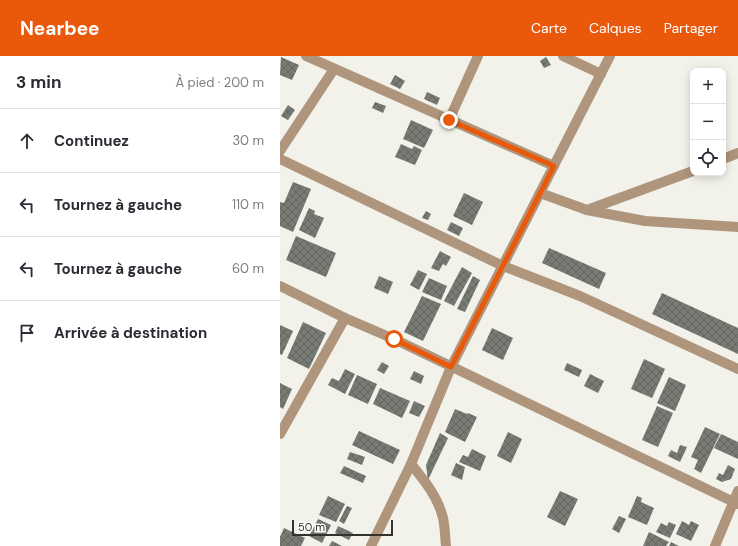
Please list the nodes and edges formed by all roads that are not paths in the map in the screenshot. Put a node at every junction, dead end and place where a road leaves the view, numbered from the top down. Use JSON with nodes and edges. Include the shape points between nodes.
{"nodes":[{"id":1,"x":306,"y":56,"type":"edge"},
{"id":2,"x":478,"y":56,"type":"edge"},
{"id":3,"x":563,"y":56,"type":"edge"},
{"id":4,"x":610,"y":56,"type":"edge"},
{"id":5,"x":334,"y":69,"type":"junction"},
{"id":6,"x":601,"y":74,"type":"junction"},
{"id":7,"x":449,"y":120,"type":"junction"},
{"id":8,"x":280,"y":151,"type":"edge"},
{"id":9,"x":738,"y":153,"type":"edge"},
{"id":10,"x":726,"y":158,"type":"edge"},
{"id":11,"x":280,"y":159,"type":"edge"},
{"id":12,"x":554,"y":166,"type":"junction"},
{"id":13,"x":690,"y":172,"type":"edge"},
{"id":14,"x":540,"y":193,"type":"junction"},
{"id":15,"x":587,"y":210,"type":"junction"},
{"id":16,"x":738,"y":227,"type":"edge"},
{"id":17,"x":503,"y":266,"type":"junction"},
{"id":18,"x":280,"y":286,"type":"edge"},
{"id":19,"x":345,"y":318,"type":"junction"},
{"id":20,"x":451,"y":367,"type":"junction"},
{"id":21,"x":738,"y":369,"type":"edge"},
{"id":22,"x":283,"y":422,"type":"edge"},
{"id":23,"x":280,"y":434,"type":"edge"},
{"id":24,"x":411,"y":464,"type":"junction"},
{"id":25,"x":738,"y":491,"type":"edge"},
{"id":26,"x":736,"y":503,"type":"edge"},
{"id":27,"x":371,"y":546,"type":"edge"},
{"id":28,"x":446,"y":546,"type":"edge"},
{"id":29,"x":715,"y":546,"type":"edge"}],
"edges":[{"from":1,"to":5,"type":"street"},
{"from":2,"to":7,"type":"street"},
{"from":3,"to":6,"type":"street"},
{"from":4,"to":6,"type":"street"},
{"from":5,"to":7,"type":"street"},
{"from":5,"to":8,"type":"street"},
{"from":6,"to":12,"type":"street"},
{"from":7,"to":12,"type":"street"},
{"from":9,"to":10,"type":"street"},
{"from":11,"to":17,"type":"street"},
{"from":12,"to":14,"type":"street"},
{"from":13,"to":15,"type":"street"},
{"from":14,"to":15,"type":"street"},
{"from":14,"to":17,"type":"street"},
{"from":15,"to":16,"type":"street","via":[[645,220]]},
{"from":17,"to":20,"type":"street"},
{"from":17,"to":21,"type":"street","via":[[580,296]]},
{"from":18,"to":19,"type":"street"},
{"from":19,"to":20,"type":"street"},
{"from":19,"to":22,"type":"street"},
{"from":20,"to":24,"type":"street"},
{"from":20,"to":26,"type":"street"},
{"from":22,"to":23,"type":"street"},
{"from":24,"to":27,"type":"street"},
{"from":24,"to":28,"type":"street","via":[[436,501],[443,518]]},
{"from":25,"to":26,"type":"street"},
{"from":26,"to":29,"type":"street"}]}
